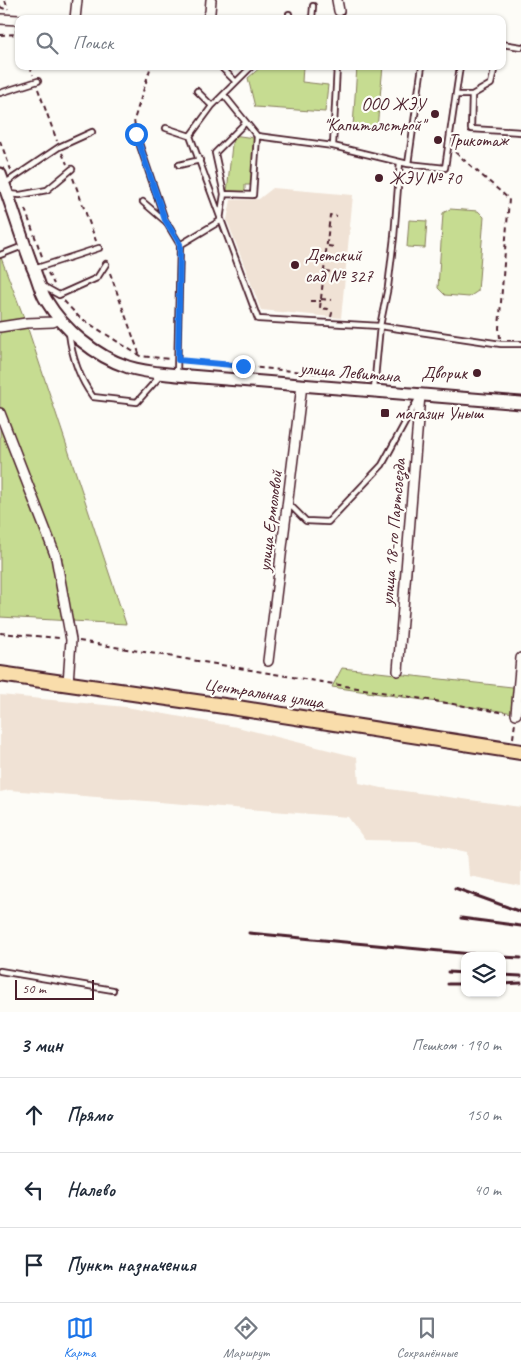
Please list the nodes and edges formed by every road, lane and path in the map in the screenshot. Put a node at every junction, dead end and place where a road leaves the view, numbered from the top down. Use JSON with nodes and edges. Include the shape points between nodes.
{"nodes":[{"id":1,"x":77,"y":0,"type":"edge"},
{"id":2,"x":211,"y":0,"type":"edge"},
{"id":3,"x":337,"y":0,"type":"edge"},
{"id":4,"x":313,"y":6,"type":"dead end"},
{"id":5,"x":75,"y":15,"type":"edge"},
{"id":6,"x":208,"y":15,"type":"edge"},
{"id":7,"x":312,"y":15,"type":"edge"},
{"id":8,"x":339,"y":15,"type":"edge"},
{"id":9,"x":0,"y":20,"type":"edge"},
{"id":10,"x":15,"y":20,"type":"edge"},
{"id":11,"x":15,"y":34,"type":"edge"},
{"id":12,"x":0,"y":35,"type":"edge"},
{"id":13,"x":506,"y":44,"type":"edge"},
{"id":14,"x":521,"y":46,"type":"edge"},
{"id":15,"x":32,"y":70,"type":"edge"},
{"id":16,"x":150,"y":70,"type":"edge"},
{"id":17,"x":224,"y":70,"type":"edge"},
{"id":18,"x":248,"y":70,"type":"edge"},
{"id":19,"x":337,"y":70,"type":"edge"},
{"id":20,"x":421,"y":70,"type":"edge"},
{"id":21,"x":459,"y":70,"type":"edge"},
{"id":22,"x":494,"y":70,"type":"edge"},
{"id":23,"x":37,"y":82,"type":"junction"},
{"id":24,"x":236,"y":82,"type":"junction"},
{"id":25,"x":197,"y":91,"type":"dead end"},
{"id":26,"x":0,"y":93,"type":"edge"},
{"id":27,"x":456,"y":94,"type":"junction"},
{"id":28,"x":224,"y":95,"type":"junction"},
{"id":29,"x":472,"y":95,"type":"junction"},
{"id":30,"x":212,"y":106,"type":"junction"},
{"id":31,"x":245,"y":122,"type":"junction"},
{"id":32,"x":166,"y":128,"type":"dead end"},
{"id":33,"x":92,"y":132,"type":"dead end"},
{"id":34,"x":521,"y":132,"type":"edge"},
{"id":35,"x":136,"y":134,"type":"joint"},
{"id":36,"x":190,"y":136,"type":"junction"},
{"id":37,"x":257,"y":136,"type":"junction"},
{"id":38,"x":0,"y":141,"type":"edge"},
{"id":39,"x":333,"y":146,"type":"junction"},
{"id":40,"x":448,"y":146,"type":"junction"},
{"id":41,"x":59,"y":147,"type":"junction"},
{"id":42,"x":200,"y":160,"type":"junction"},
{"id":43,"x":400,"y":162,"type":"junction"},
{"id":44,"x":408,"y":164,"type":"junction"},
{"id":45,"x":179,"y":165,"type":"dead end"},
{"id":46,"x":71,"y":169,"type":"junction"},
{"id":47,"x":5,"y":183,"type":"edge"},
{"id":48,"x":224,"y":194,"type":"junction"},
{"id":49,"x":20,"y":195,"type":"junction"},
{"id":50,"x":143,"y":202,"type":"dead end"},
{"id":51,"x":337,"y":216,"type":"dead end"},
{"id":52,"x":165,"y":220,"type":"junction"},
{"id":53,"x":220,"y":221,"type":"junction"},
{"id":54,"x":180,"y":244,"type":"junction"},
{"id":55,"x":24,"y":246,"type":"junction"},
{"id":56,"x":328,"y":246,"type":"junction"},
{"id":57,"x":334,"y":247,"type":"dead end"},
{"id":58,"x":99,"y":248,"type":"joint"},
{"id":59,"x":0,"y":255,"type":"edge"},
{"id":60,"x":106,"y":264,"type":"joint"},
{"id":61,"x":40,"y":268,"type":"junction"},
{"id":62,"x":325,"y":271,"type":"junction"},
{"id":63,"x":332,"y":272,"type":"dead end"},
{"id":64,"x":39,"y":284,"type":"junction"},
{"id":65,"x":60,"y":295,"type":"junction"},
{"id":66,"x":321,"y":300,"type":"junction"},
{"id":67,"x":332,"y":300,"type":"dead end"},
{"id":68,"x":310,"y":301,"type":"dead end"},
{"id":69,"x":59,"y":318,"type":"junction"},
{"id":70,"x":331,"y":324,"type":"junction"},
{"id":71,"x":380,"y":326,"type":"junction"},
{"id":72,"x":0,"y":327,"type":"edge"},
{"id":73,"x":68,"y":327,"type":"junction"},
{"id":74,"x":501,"y":344,"type":"junction"},
{"id":75,"x":521,"y":344,"type":"edge"},
{"id":76,"x":140,"y":356,"type":"junction"},
{"id":77,"x":178,"y":360,"type":"junction"},
{"id":78,"x":162,"y":373,"type":"junction"},
{"id":79,"x":177,"y":375,"type":"junction"},
{"id":80,"x":376,"y":379,"type":"junction"},
{"id":81,"x":302,"y":385,"type":"junction"},
{"id":82,"x":374,"y":391,"type":"junction"},
{"id":83,"x":420,"y":395,"type":"junction"},
{"id":84,"x":521,"y":403,"type":"edge"},
{"id":85,"x":0,"y":413,"type":"edge"},
{"id":86,"x":288,"y":503,"type":"junction"},
{"id":87,"x":0,"y":633,"type":"edge"},
{"id":88,"x":71,"y":640,"type":"junction"},
{"id":89,"x":521,"y":658,"type":"edge"},
{"id":90,"x":268,"y":662,"type":"dead end"},
{"id":91,"x":398,"y":671,"type":"dead end"},
{"id":92,"x":0,"y":674,"type":"edge"},
{"id":93,"x":68,"y":682,"type":"junction"},
{"id":94,"x":516,"y":714,"type":"junction"},
{"id":95,"x":517,"y":751,"type":"edge"},
{"id":96,"x":0,"y":971,"type":"edge"},
{"id":97,"x":113,"y":990,"type":"dead end"}],
"edges":[{"from":1,"to":5,"type":"street"},
{"from":2,"to":6,"type":"street"},
{"from":3,"to":8,"type":"street"},
{"from":4,"to":7,"type":"lane"},
{"from":9,"to":10,"type":"street"},
{"from":11,"to":12,"type":"path"},
{"from":13,"to":14,"type":"lane"},
{"from":15,"to":23,"type":"path"},
{"from":16,"to":35,"type":"path","via":[[134,120]]},
{"from":17,"to":24,"type":"lane"},
{"from":18,"to":24,"type":"lane"},
{"from":19,"to":39,"type":"lane"},
{"from":20,"to":44,"type":"lane"},
{"from":21,"to":27,"type":"lane"},
{"from":22,"to":29,"type":"lane","via":[[491,84]]},
{"from":23,"to":26,"type":"lane"},
{"from":23,"to":41,"type":"path"},
{"from":24,"to":28,"type":"lane"},
{"from":25,"to":30,"type":"lane"},
{"from":27,"to":29,"type":"lane"},
{"from":27,"to":40,"type":"lane"},
{"from":28,"to":30,"type":"lane"},
{"from":28,"to":31,"type":"lane"},
{"from":29,"to":34,"type":"lane","via":[[471,129]]},
{"from":30,"to":36,"type":"lane"},
{"from":31,"to":37,"type":"lane"},
{"from":31,"to":48,"type":"lane","via":[[214,152]]},
{"from":32,"to":36,"type":"lane"},
{"from":33,"to":41,"type":"lane"},
{"from":35,"to":52,"type":"lane"},
{"from":36,"to":42,"type":"lane"},
{"from":37,"to":39,"type":"lane"},
{"from":37,"to":48,"type":"lane","via":[[253,195]]},
{"from":38,"to":47,"type":"path"},
{"from":39,"to":43,"type":"lane"},
{"from":40,"to":44,"type":"lane","via":[[445,168]]},
{"from":40,"to":74,"type":"path","via":[[509,199],[499,328]]},
{"from":41,"to":46,"type":"path"},
{"from":41,"to":47,"type":"lane"},
{"from":42,"to":45,"type":"lane"},
{"from":42,"to":53,"type":"lane"},
{"from":43,"to":44,"type":"lane"},
{"from":43,"to":71,"type":"lane","via":[[388,287]]},
{"from":46,"to":49,"type":"lane","via":[[47,190]]},
{"from":46,"to":58,"type":"path"},
{"from":47,"to":49,"type":"lane"},
{"from":47,"to":55,"type":"street","name":"улица Левитана"},
{"from":48,"to":53,"type":"lane"},
{"from":49,"to":61,"type":"path"},
{"from":50,"to":52,"type":"lane"},
{"from":51,"to":56,"type":"path","via":[[330,215]]},
{"from":52,"to":54,"type":"lane"},
{"from":53,"to":54,"type":"lane"},
{"from":53,"to":70,"type":"lane","via":[[258,319]]},
{"from":54,"to":77,"type":"lane"},
{"from":55,"to":59,"type":"lane"},
{"from":55,"to":61,"type":"street","name":"улица Левитана"},
{"from":56,"to":57,"type":"path"},
{"from":56,"to":62,"type":"path"},
{"from":58,"to":61,"type":"lane"},
{"from":60,"to":65,"type":"lane","via":[[97,278]]},
{"from":60,"to":76,"type":"path"},
{"from":61,"to":64,"type":"street","name":"улица Левитана"},
{"from":61,"to":65,"type":"path"},
{"from":62,"to":63,"type":"path"},
{"from":62,"to":66,"type":"path"},
{"from":64,"to":65,"type":"lane"},
{"from":64,"to":69,"type":"street","name":"улица Левитана"},
{"from":65,"to":76,"type":"path","via":[[79,317]]},
{"from":66,"to":67,"type":"path"},
{"from":66,"to":68,"type":"path"},
{"from":66,"to":70,"type":"path","via":[[320,308],[332,313]]},
{"from":69,"to":72,"type":"street","via":[[53,322]]},
{"from":69,"to":73,"type":"street","name":"улица Левитана"},
{"from":70,"to":71,"type":"lane"},
{"from":71,"to":74,"type":"lane"},
{"from":71,"to":80,"type":"lane"},
{"from":73,"to":78,"type":"street","name":"улица Левитана","via":[[113,361]]},
{"from":73,"to":78,"type":"lane","via":[[70,345],[82,382],[93,397],[137,402]]},
{"from":74,"to":75,"type":"lane"},
{"from":76,"to":77,"type":"path"},
{"from":77,"to":79,"type":"lane"},
{"from":77,"to":80,"type":"path"},
{"from":78,"to":79,"type":"street","name":"улица Левитана"},
{"from":79,"to":81,"type":"street","name":"улица Левитана"},
{"from":80,"to":82,"type":"lane"},
{"from":81,"to":82,"type":"street","name":"улица Левитана"},
{"from":81,"to":86,"type":"street","name":"улица Ермоловой"},
{"from":82,"to":83,"type":"street","name":"улица Левитана"},
{"from":83,"to":84,"type":"street","name":"улица Левитана"},
{"from":83,"to":86,"type":"lane","via":[[382,465],[328,522],[306,521]]},
{"from":83,"to":91,"type":"street","name":"улица 18-го Партсъезда"},
{"from":85,"to":88,"type":"street","via":[[56,557]]},
{"from":86,"to":90,"type":"street","name":"улица Ермоловой"},
{"from":87,"to":88,"type":"path"},
{"from":88,"to":93,"type":"street"},
{"from":88,"to":94,"type":"path"},
{"from":89,"to":94,"type":"street"},
{"from":92,"to":93,"type":"main road","name":"Центральная улица"},
{"from":93,"to":95,"type":"main road","name":"Центральная улица"},
{"from":94,"to":95,"type":"path"},
{"from":96,"to":97,"type":"lane"}]}
